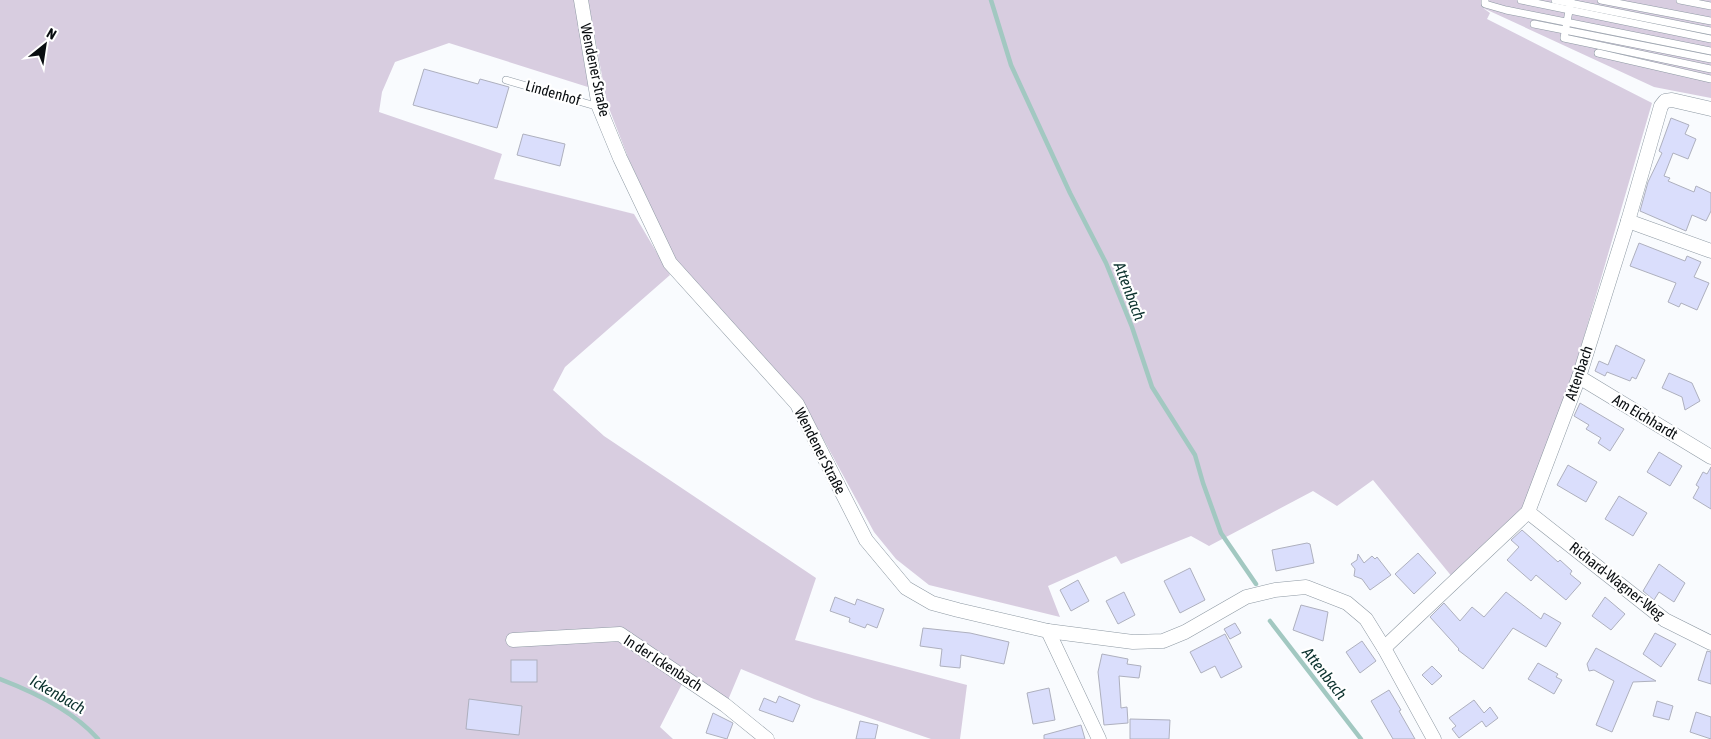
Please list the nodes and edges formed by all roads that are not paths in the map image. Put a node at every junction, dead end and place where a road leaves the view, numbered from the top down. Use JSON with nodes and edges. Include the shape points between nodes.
{"nodes":[{"id":1,"x":581,"y":0,"type":"edge"},
{"id":2,"x":1485,"y":0,"type":"edge"},
{"id":3,"x":1521,"y":0,"type":"edge"},
{"id":4,"x":1555,"y":0,"type":"edge"},
{"id":5,"x":1601,"y":0,"type":"edge"},
{"id":6,"x":1651,"y":0,"type":"edge"},
{"id":7,"x":1680,"y":0,"type":"edge"},
{"id":8,"x":1571,"y":4,"type":"edge"},
{"id":9,"x":1711,"y":5,"type":"edge"},
{"id":10,"x":1649,"y":9,"type":"junction"},
{"id":11,"x":1568,"y":21,"type":"junction"},
{"id":12,"x":1711,"y":21,"type":"edge"},
{"id":13,"x":1647,"y":22,"type":"junction"},
{"id":14,"x":1534,"y":24,"type":"dead end"},
{"id":15,"x":1566,"y":31,"type":"junction"},
{"id":16,"x":1711,"y":31,"type":"edge"},
{"id":17,"x":1644,"y":37,"type":"junction"},
{"id":18,"x":1711,"y":39,"type":"edge"},
{"id":19,"x":1643,"y":46,"type":"junction"},
{"id":20,"x":1711,"y":51,"type":"edge"},
{"id":21,"x":1598,"y":53,"type":"dead end"},
{"id":22,"x":1642,"y":54,"type":"junction"},
{"id":23,"x":1711,"y":59,"type":"edge"},
{"id":24,"x":1640,"y":63,"type":"junction"},
{"id":25,"x":1711,"y":69,"type":"edge"},
{"id":26,"x":1711,"y":79,"type":"edge"},
{"id":27,"x":506,"y":80,"type":"dead end"},
{"id":28,"x":599,"y":107,"type":"junction"},
{"id":29,"x":1711,"y":109,"type":"edge"},
{"id":30,"x":1628,"y":221,"type":"junction"},
{"id":31,"x":1711,"y":251,"type":"edge"},
{"id":32,"x":1579,"y":377,"type":"junction"},
{"id":33,"x":1711,"y":457,"type":"edge"},
{"id":34,"x":1528,"y":512,"type":"junction"},
{"id":35,"x":1048,"y":631,"type":"junction"},
{"id":36,"x":513,"y":640,"type":"dead end"},
{"id":37,"x":1711,"y":642,"type":"edge"},
{"id":38,"x":1384,"y":648,"type":"junction"},
{"id":39,"x":768,"y":739,"type":"edge"},
{"id":40,"x":1099,"y":739,"type":"edge"},
{"id":41,"x":1434,"y":739,"type":"edge"}],
"edges":[{"from":1,"to":28,"type":"street","name":"Wendener Straße"},
{"from":2,"to":11,"type":"lane","via":[[1485,4],[1506,10]]},
{"from":3,"to":8,"type":"lane"},
{"from":4,"to":8,"type":"lane"},
{"from":5,"to":10,"type":"lane"},
{"from":6,"to":10,"type":"lane"},
{"from":7,"to":9,"type":"lane"},
{"from":8,"to":11,"type":"lane"},
{"from":8,"to":13,"type":"lane"},
{"from":10,"to":12,"type":"lane"},
{"from":10,"to":13,"type":"lane"},
{"from":11,"to":15,"type":"lane"},
{"from":11,"to":17,"type":"lane"},
{"from":13,"to":16,"type":"lane"},
{"from":13,"to":17,"type":"lane"},
{"from":13,"to":18,"type":"lane"},
{"from":14,"to":15,"type":"lane"},
{"from":15,"to":19,"type":"lane"},
{"from":15,"to":22,"type":"lane","via":[[1564,38]]},
{"from":17,"to":19,"type":"lane"},
{"from":17,"to":20,"type":"lane"},
{"from":19,"to":22,"type":"lane"},
{"from":19,"to":23,"type":"lane"},
{"from":21,"to":24,"type":"lane"},
{"from":22,"to":24,"type":"lane"},
{"from":22,"to":25,"type":"lane"},
{"from":24,"to":26,"type":"lane"},
{"from":27,"to":28,"type":"lane","name":"Lindenhof"},
{"from":28,"to":35,"type":"street","name":"Wendener Straße","via":[[670,263],[797,404],[866,540],[887,568],[906,588],[932,603]]},
{"from":29,"to":30,"type":"street","name":"Attenbach","via":[[1664,101]]},
{"from":30,"to":31,"type":"street"},
{"from":30,"to":32,"type":"street","name":"Attenbach"},
{"from":32,"to":33,"type":"street","name":"Am Eichhardt"},
{"from":32,"to":34,"type":"street","name":"Attenbach"},
{"from":34,"to":37,"type":"street","name":"Richard-Wagner-Weg","via":[[1665,620]]},
{"from":34,"to":38,"type":"street","name":"Attenbach"},
{"from":35,"to":38,"type":"street","via":[[1133,642],[1162,641],[1185,632],[1246,597],[1306,587],[1348,603],[1366,619]]},
{"from":35,"to":40,"type":"street"},
{"from":36,"to":39,"type":"street","name":"In der Ickenbach","via":[[620,634],[725,705]]},
{"from":38,"to":41,"type":"street"}]}
